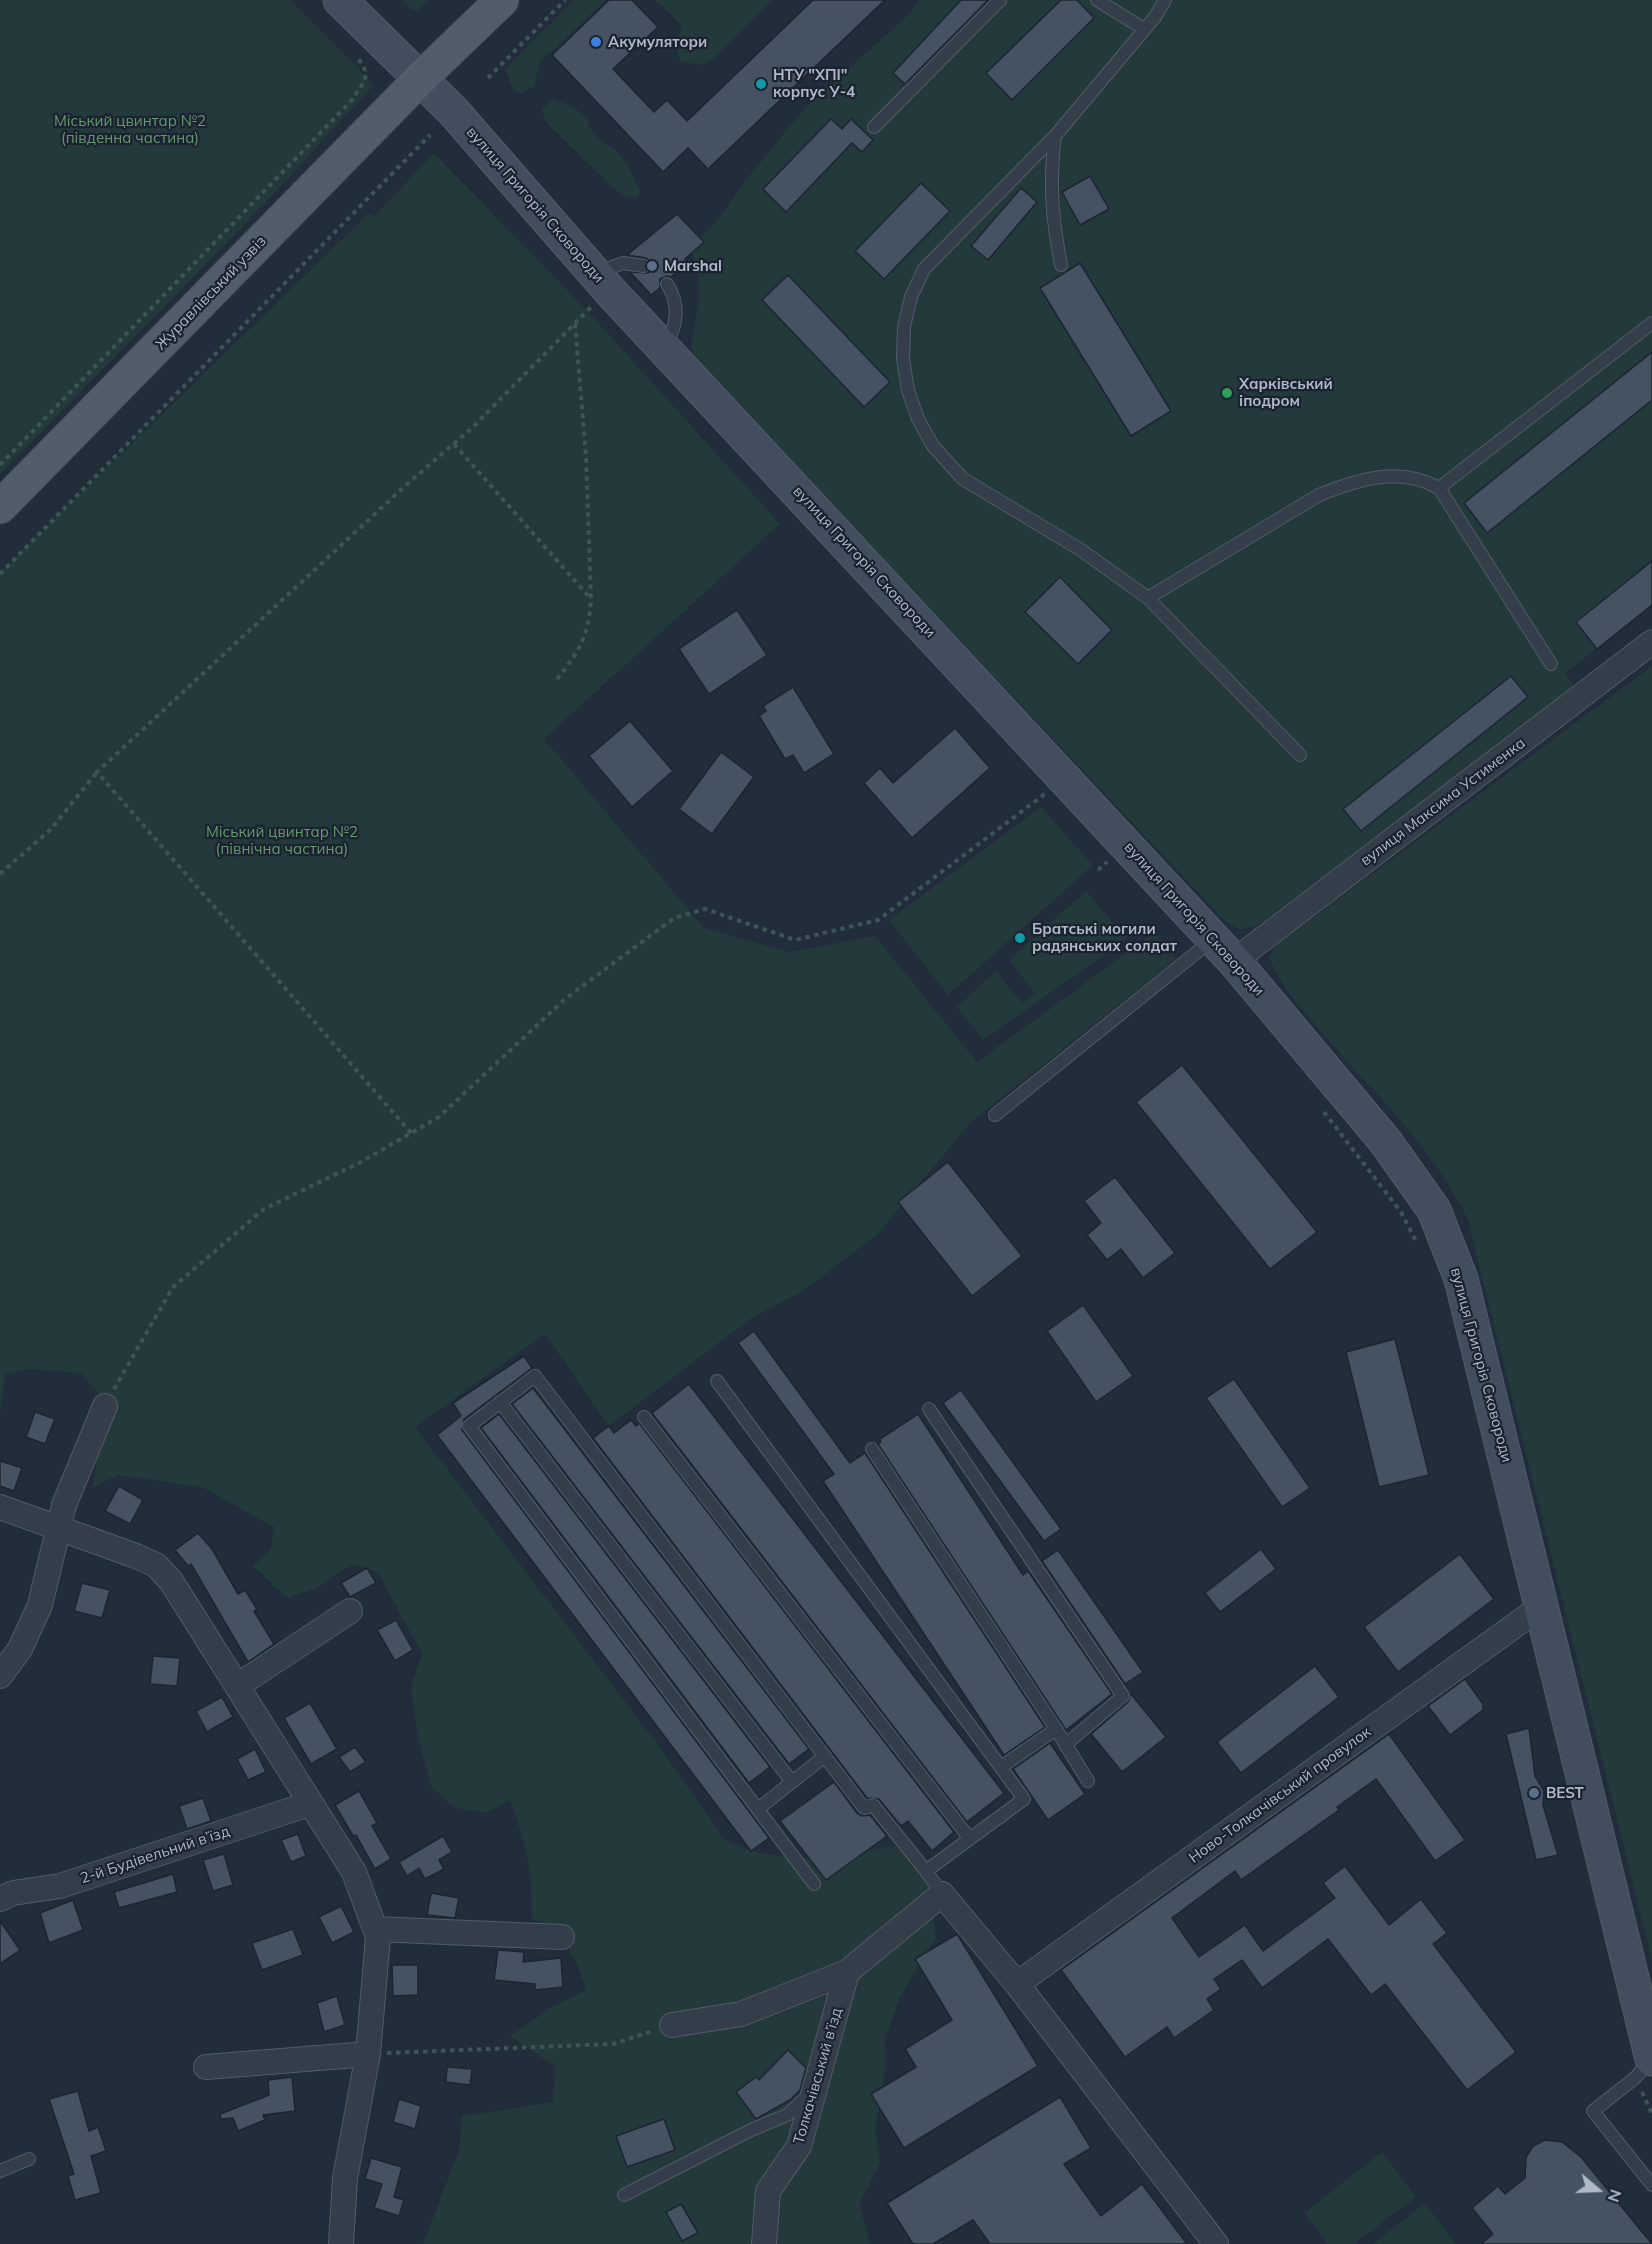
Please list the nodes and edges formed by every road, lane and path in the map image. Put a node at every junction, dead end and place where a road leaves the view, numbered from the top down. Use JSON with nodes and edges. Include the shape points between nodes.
{"nodes":[{"id":1,"x":340,"y":0,"type":"edge"},
{"id":2,"x":502,"y":0,"type":"edge"},
{"id":3,"x":565,"y":0,"type":"edge"},
{"id":4,"x":1000,"y":0,"type":"edge"},
{"id":5,"x":1097,"y":0,"type":"edge"},
{"id":6,"x":1165,"y":0,"type":"edge"},
{"id":7,"x":1144,"y":29,"type":"junction"},
{"id":8,"x":357,"y":57,"type":"dead end"},
{"id":9,"x":421,"y":78,"type":"junction"},
{"id":10,"x":488,"y":78,"type":"dead end"},
{"id":11,"x":874,"y":127,"type":"dead end"},
{"id":12,"x":430,"y":135,"type":"dead end"},
{"id":13,"x":1055,"y":136,"type":"junction"},
{"id":14,"x":1061,"y":265,"type":"dead end"},
{"id":15,"x":644,"y":266,"type":"dead end"},
{"id":16,"x":602,"y":282,"type":"junction"},
{"id":17,"x":667,"y":284,"type":"dead end"},
{"id":18,"x":1652,"y":323,"type":"edge"},
{"id":19,"x":575,"y":324,"type":"junction"},
{"id":20,"x":663,"y":347,"type":"junction"},
{"id":21,"x":454,"y":444,"type":"junction"},
{"id":22,"x":0,"y":465,"type":"edge"},
{"id":23,"x":1439,"y":488,"type":"junction"},
{"id":24,"x":0,"y":507,"type":"edge"},
{"id":25,"x":0,"y":574,"type":"edge"},
{"id":26,"x":1148,"y":598,"type":"junction"},
{"id":27,"x":591,"y":599,"type":"junction"},
{"id":28,"x":1652,"y":642,"type":"edge"},
{"id":29,"x":1551,"y":664,"type":"dead end"},
{"id":30,"x":556,"y":679,"type":"dead end"},
{"id":31,"x":1300,"y":755,"type":"dead end"},
{"id":32,"x":97,"y":772,"type":"junction"},
{"id":33,"x":1066,"y":778,"type":"junction"},
{"id":34,"x":1107,"y":862,"type":"dead end"},
{"id":35,"x":1098,"y":870,"type":"dead end"},
{"id":36,"x":0,"y":874,"type":"edge"},
{"id":37,"x":878,"y":920,"type":"junction"},
{"id":38,"x":881,"y":924,"type":"dead end"},
{"id":39,"x":1224,"y":950,"type":"junction"},
{"id":40,"x":1320,"y":1107,"type":"dead end"},
{"id":41,"x":995,"y":1115,"type":"dead end"},
{"id":42,"x":411,"y":1133,"type":"junction"},
{"id":43,"x":1420,"y":1250,"type":"dead end"},
{"id":44,"x":717,"y":1381,"type":"dead end"},
{"id":45,"x":500,"y":1402,"type":"junction"},
{"id":46,"x":105,"y":1406,"type":"joint"},
{"id":47,"x":929,"y":1409,"type":"dead end"},
{"id":48,"x":644,"y":1417,"type":"dead end"},
{"id":49,"x":872,"y":1449,"type":"dead end"},
{"id":50,"x":0,"y":1506,"type":"edge"},
{"id":51,"x":59,"y":1529,"type":"junction"},
{"id":52,"x":1542,"y":1606,"type":"junction"},
{"id":53,"x":350,"y":1611,"type":"dead end"},
{"id":54,"x":0,"y":1676,"type":"edge"},
{"id":55,"x":237,"y":1686,"type":"junction"},
{"id":56,"x":1056,"y":1729,"type":"junction"},
{"id":57,"x":1065,"y":1744,"type":"junction"},
{"id":58,"x":825,"y":1756,"type":"junction"},
{"id":59,"x":1000,"y":1767,"type":"junction"},
{"id":60,"x":1088,"y":1780,"type":"dead end"},
{"id":61,"x":792,"y":1782,"type":"junction"},
{"id":62,"x":309,"y":1804,"type":"junction"},
{"id":63,"x":758,"y":1809,"type":"junction"},
{"id":64,"x":970,"y":1839,"type":"junction"},
{"id":65,"x":926,"y":1871,"type":"junction"},
{"id":66,"x":814,"y":1884,"type":"dead end"},
{"id":67,"x":942,"y":1894,"type":"junction"},
{"id":68,"x":0,"y":1899,"type":"edge"},
{"id":69,"x":375,"y":1929,"type":"junction"},
{"id":70,"x":562,"y":1937,"type":"dead end"},
{"id":71,"x":848,"y":1972,"type":"junction"},
{"id":72,"x":1017,"y":1984,"type":"junction"},
{"id":73,"x":672,"y":2025,"type":"joint"},
{"id":74,"x":368,"y":2054,"type":"junction"},
{"id":75,"x":1646,"y":2065,"type":"edge"},
{"id":76,"x":206,"y":2067,"type":"dead end"},
{"id":77,"x":816,"y":2089,"type":"junction"},
{"id":78,"x":1652,"y":2114,"type":"edge"},
{"id":79,"x":29,"y":2158,"type":"dead end"},
{"id":80,"x":0,"y":2171,"type":"edge"},
{"id":81,"x":1652,"y":2185,"type":"edge"},
{"id":82,"x":624,"y":2195,"type":"dead end"},
{"id":83,"x":341,"y":2244,"type":"edge"},
{"id":84,"x":764,"y":2244,"type":"edge"},
{"id":85,"x":1216,"y":2244,"type":"edge"}],
"edges":[{"from":1,"to":9,"type":"street","name":"вулиця Григорія Сковороди"},
{"from":2,"to":9,"type":"main road","name":"Журавлівський узвіз"},
{"from":3,"to":10,"type":"path"},
{"from":4,"to":11,"type":"lane"},
{"from":5,"to":7,"type":"lane"},
{"from":6,"to":7,"type":"lane"},
{"from":7,"to":13,"type":"lane"},
{"from":8,"to":22,"type":"path","via":[[368,75],[352,100]]},
{"from":9,"to":16,"type":"street","name":"вулиця Григорія Сковороди"},
{"from":9,"to":24,"type":"main road","name":"Журавлівський узвіз"},
{"from":12,"to":25,"type":"path"},
{"from":13,"to":14,"type":"lane","via":[[1051,214]]},
{"from":13,"to":26,"type":"lane","via":[[924,268],[904,327],[908,390],[933,446],[963,479],[1081,550]]},
{"from":15,"to":16,"type":"lane","via":[[609,266]]},
{"from":16,"to":19,"type":"path"},
{"from":16,"to":20,"type":"street","name":"вулиця Григорія Сковороди"},
{"from":17,"to":20,"type":"lane","via":[[675,300],[676,314],[672,334]]},
{"from":18,"to":23,"type":"lane"},
{"from":19,"to":21,"type":"path"},
{"from":19,"to":27,"type":"path","via":[[586,456]]},
{"from":20,"to":33,"type":"street","name":"вулиця Григорія Сковороди"},
{"from":21,"to":27,"type":"path"},
{"from":21,"to":32,"type":"path"},
{"from":23,"to":26,"type":"lane","via":[[1407,475],[1348,483],[1319,495]]},
{"from":23,"to":29,"type":"lane"},
{"from":26,"to":31,"type":"lane"},
{"from":27,"to":30,"type":"path","via":[[585,638],[576,656]]},
{"from":28,"to":39,"type":"street","name":"вулиця Максима Устименка"},
{"from":32,"to":36,"type":"path","via":[[51,829]]},
{"from":32,"to":42,"type":"path"},
{"from":33,"to":37,"type":"path"},
{"from":33,"to":39,"type":"street","name":"вулиця Григорія Сковороди"},
{"from":34,"to":35,"type":"path"},
{"from":37,"to":38,"type":"path"},
{"from":37,"to":42,"type":"path","via":[[795,940],[705,909],[674,918],[565,999],[439,1118]]},
{"from":39,"to":41,"type":"lane"},
{"from":39,"to":52,"type":"street","name":"вулиця Григорія Сковороди","via":[[1385,1141],[1434,1210],[1461,1279]]},
{"from":40,"to":43,"type":"path","via":[[1401,1212]]},
{"from":42,"to":46,"type":"path","via":[[264,1209],[173,1287]]},
{"from":44,"to":59,"type":"lane"},
{"from":45,"to":58,"type":"lane","via":[[535,1376]]},
{"from":45,"to":61,"type":"lane"},
{"from":45,"to":63,"type":"lane","via":[[469,1426]]},
{"from":46,"to":51,"type":"street","via":[[64,1505]]},
{"from":47,"to":57,"type":"lane","via":[[1123,1696]]},
{"from":48,"to":64,"type":"lane"},
{"from":49,"to":56,"type":"lane"},
{"from":50,"to":51,"type":"street"},
{"from":51,"to":54,"type":"street","via":[[40,1605],[20,1648]]},
{"from":51,"to":55,"type":"street","via":[[156,1565],[171,1581]]},
{"from":52,"to":72,"type":"street","name":"Ново-Толкачівський провулок"},
{"from":52,"to":75,"type":"street","name":"вулиця Григорія Сковороди"},
{"from":53,"to":55,"type":"street"},
{"from":55,"to":62,"type":"street"},
{"from":56,"to":57,"type":"lane"},
{"from":56,"to":59,"type":"lane"},
{"from":57,"to":60,"type":"lane"},
{"from":58,"to":61,"type":"lane"},
{"from":58,"to":65,"type":"lane","via":[[864,1808],[873,1805]]},
{"from":59,"to":64,"type":"lane","via":[[1024,1799]]},
{"from":61,"to":63,"type":"lane"},
{"from":62,"to":68,"type":"street","name":"2-й Будівельний в’їзд","via":[[60,1886],[13,1893]]},
{"from":62,"to":69,"type":"street","via":[[354,1872]]},
{"from":63,"to":66,"type":"lane"},
{"from":64,"to":65,"type":"lane"},
{"from":65,"to":67,"type":"lane"},
{"from":67,"to":71,"type":"street"},
{"from":67,"to":72,"type":"street"},
{"from":69,"to":70,"type":"street"},
{"from":69,"to":74,"type":"street","via":[[378,1937]]},
{"from":71,"to":73,"type":"street","via":[[741,2013]]},
{"from":71,"to":77,"type":"street","name":"Толкачівський в’їзд"},
{"from":72,"to":85,"type":"street"},
{"from":73,"to":74,"type":"path","via":[[613,2044]]},
{"from":74,"to":76,"type":"street"},
{"from":74,"to":83,"type":"street","via":[[345,2178]]},
{"from":75,"to":78,"type":"path"},
{"from":75,"to":81,"type":"lane","via":[[1593,2110]]},
{"from":77,"to":82,"type":"lane","via":[[787,2115]]},
{"from":77,"to":84,"type":"street","name":"Толкачівський в’їзд","via":[[799,2146],[768,2191]]},
{"from":79,"to":80,"type":"lane"}]}
